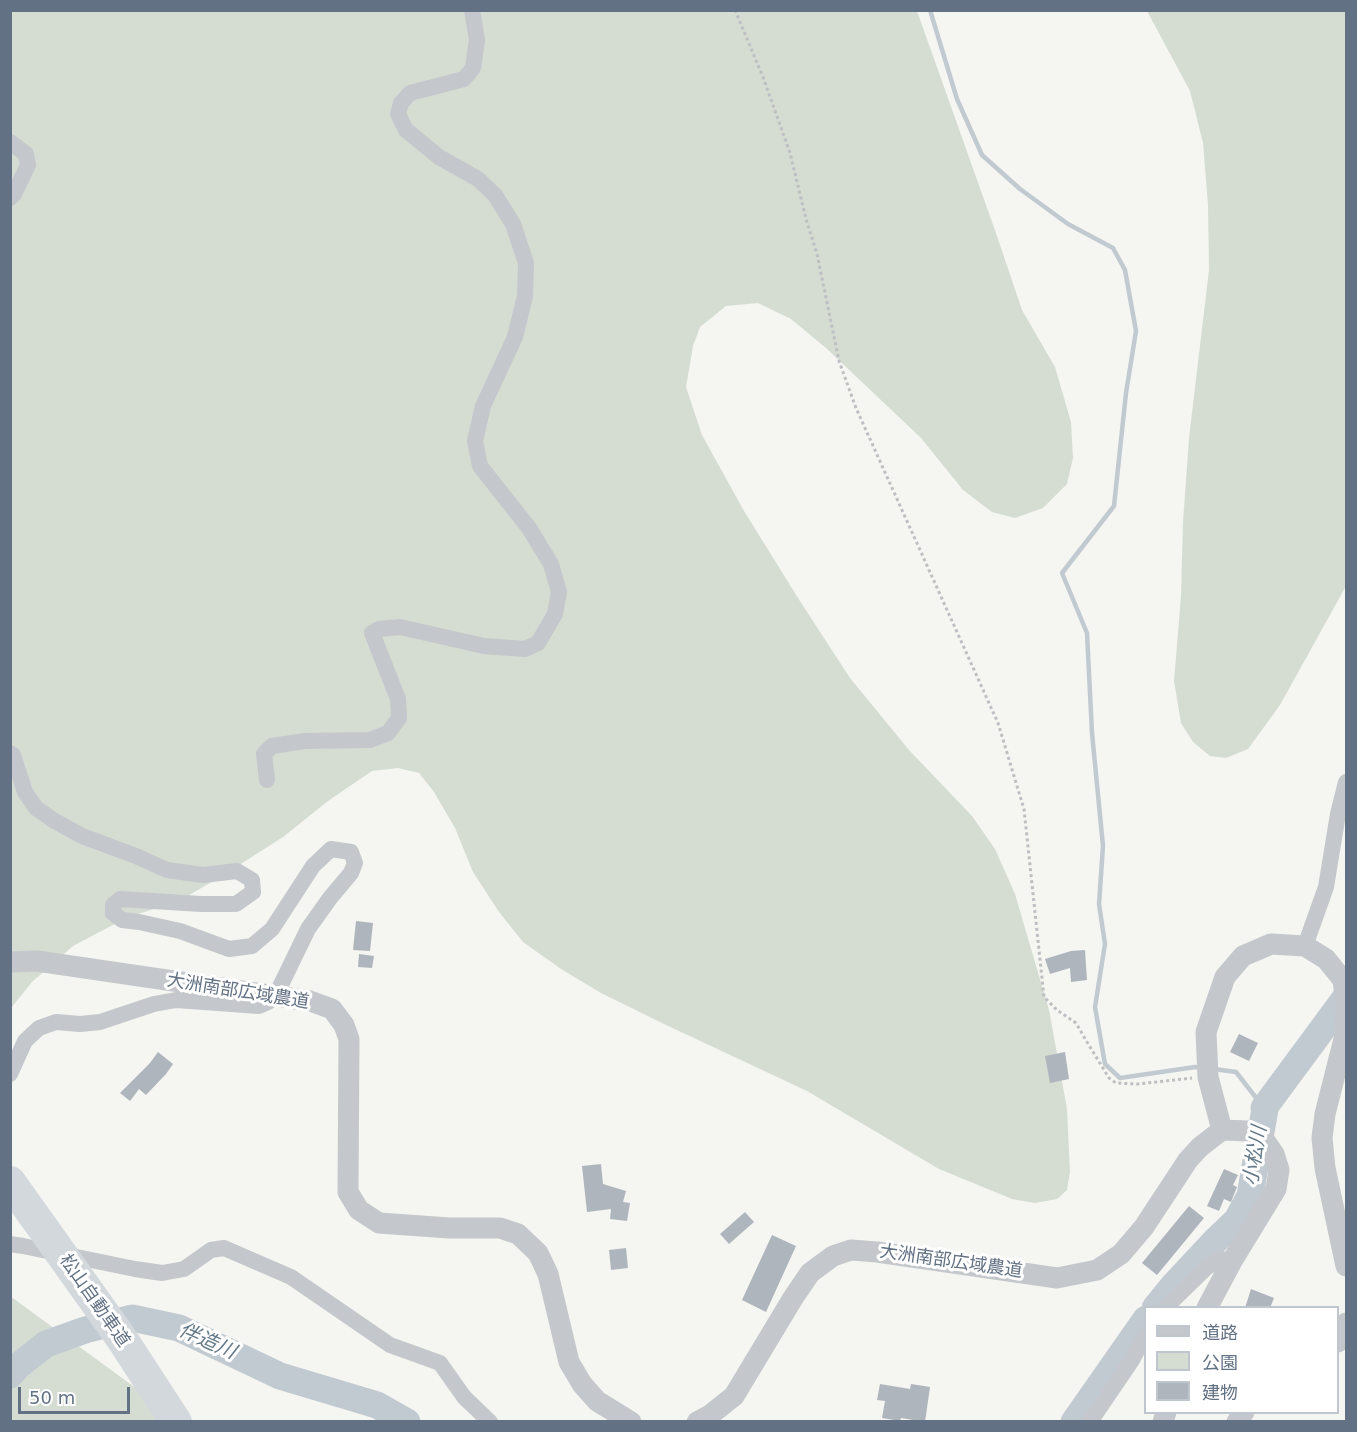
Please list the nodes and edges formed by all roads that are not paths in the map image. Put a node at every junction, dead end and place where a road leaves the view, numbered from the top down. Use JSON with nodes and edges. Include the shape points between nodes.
{"nodes":[{"id":1,"x":472,"y":10,"type":"edge"},
{"id":2,"x":10,"y":142,"type":"edge"},
{"id":3,"x":10,"y":198,"type":"edge"},
{"id":4,"x":10,"y":753,"type":"edge"},
{"id":5,"x":267,"y":780,"type":"dead end"},
{"id":6,"x":1347,"y":782,"type":"edge"},
{"id":7,"x":1305,"y":946,"type":"junction"},
{"id":8,"x":10,"y":962,"type":"edge"},
{"id":9,"x":275,"y":997,"type":"junction"},
{"id":10,"x":1347,"y":1004,"type":"edge"},
{"id":11,"x":1347,"y":1010,"type":"edge"},
{"id":12,"x":10,"y":1074,"type":"edge"},
{"id":13,"x":1222,"y":1130,"type":"junction"},
{"id":14,"x":10,"y":1182,"type":"edge"},
{"id":15,"x":10,"y":1244,"type":"edge"},
{"id":16,"x":1232,"y":1261,"type":"junction"},
{"id":17,"x":1347,"y":1266,"type":"edge"},
{"id":18,"x":1167,"y":1306,"type":"edge"},
{"id":19,"x":1208,"y":1306,"type":"edge"},
{"id":20,"x":1347,"y":1323,"type":"edge"},
{"id":21,"x":1144,"y":1338,"type":"edge"},
{"id":22,"x":122,"y":1339,"type":"junction"},
{"id":23,"x":1339,"y":1340,"type":"edge"},
{"id":24,"x":176,"y":1422,"type":"edge"},
{"id":25,"x":186,"y":1422,"type":"edge"},
{"id":26,"x":490,"y":1422,"type":"edge"},
{"id":27,"x":631,"y":1422,"type":"edge"},
{"id":28,"x":697,"y":1422,"type":"edge"},
{"id":29,"x":1090,"y":1422,"type":"edge"}],
"edges":[{"from":1,"to":5,"type":"street","via":[[477,40],[473,68],[464,79],[410,93],[398,114],[406,130],[495,195],[513,224],[526,263],[525,296],[516,337],[483,406],[475,441],[480,466],[529,528],[551,564],[559,592],[555,614],[538,643],[525,649],[484,646],[400,627],[372,633],[398,699],[399,718],[388,733],[370,740],[272,746],[264,754]]},
{"from":2,"to":3,"type":"street","via":[[26,154],[28,165]]},
{"from":4,"to":9,"type":"street","via":[[25,792],[36,808],[82,836],[167,870],[202,875],[237,871],[252,880],[253,892],[236,904],[120,899],[113,905],[113,913],[122,920],[180,931],[229,949],[252,946],[272,929],[313,866],[331,849],[351,852],[355,863],[351,873],[308,929]]},
{"from":6,"to":7,"type":"street","via":[[1326,887]]},
{"from":7,"to":10,"type":"street","via":[[1326,959],[1343,980]]},
{"from":7,"to":13,"type":"street","via":[[1271,944],[1243,956],[1225,976],[1206,1032],[1208,1077]]},
{"from":8,"to":9,"type":"street","name":"大洲南部広域農道","via":[[37,961]]},
{"from":9,"to":12,"type":"street","via":[[259,1006],[176,1000],[100,1022],[56,1022],[39,1028],[25,1041]]},
{"from":9,"to":27,"type":"street","name":"大洲南部広域農道","via":[[310,1001],[332,1009],[350,1039],[348,1192],[359,1210],[379,1223],[500,1228],[519,1234],[538,1253],[549,1274],[569,1362],[582,1384],[597,1401]]},
{"from":11,"to":17,"type":"street","via":[[1322,1138]]},
{"from":13,"to":16,"type":"street","via":[[1248,1131],[1265,1142],[1279,1170],[1276,1189]]},
{"from":13,"to":28,"type":"street","name":"大洲南部広域農道","via":[[1188,1161],[1144,1227],[1120,1254],[1097,1270],[1057,1278],[877,1252],[851,1250],[833,1256],[810,1273],[734,1396]]},
{"from":14,"to":22,"type":"highway","name":"松山自動車道"},
{"from":15,"to":26,"type":"street","via":[[162,1273],[184,1269],[211,1250],[224,1248],[291,1277],[390,1345],[440,1363],[464,1397]]},
{"from":16,"to":18,"type":"street","via":[[1221,1259],[1207,1267]]},
{"from":16,"to":19,"type":"street"},
{"from":20,"to":23,"type":"street"},
{"from":21,"to":29,"type":"street"},
{"from":22,"to":24,"type":"highway","name":"松山自動車道"},
{"from":22,"to":25,"type":"highway"}]}
